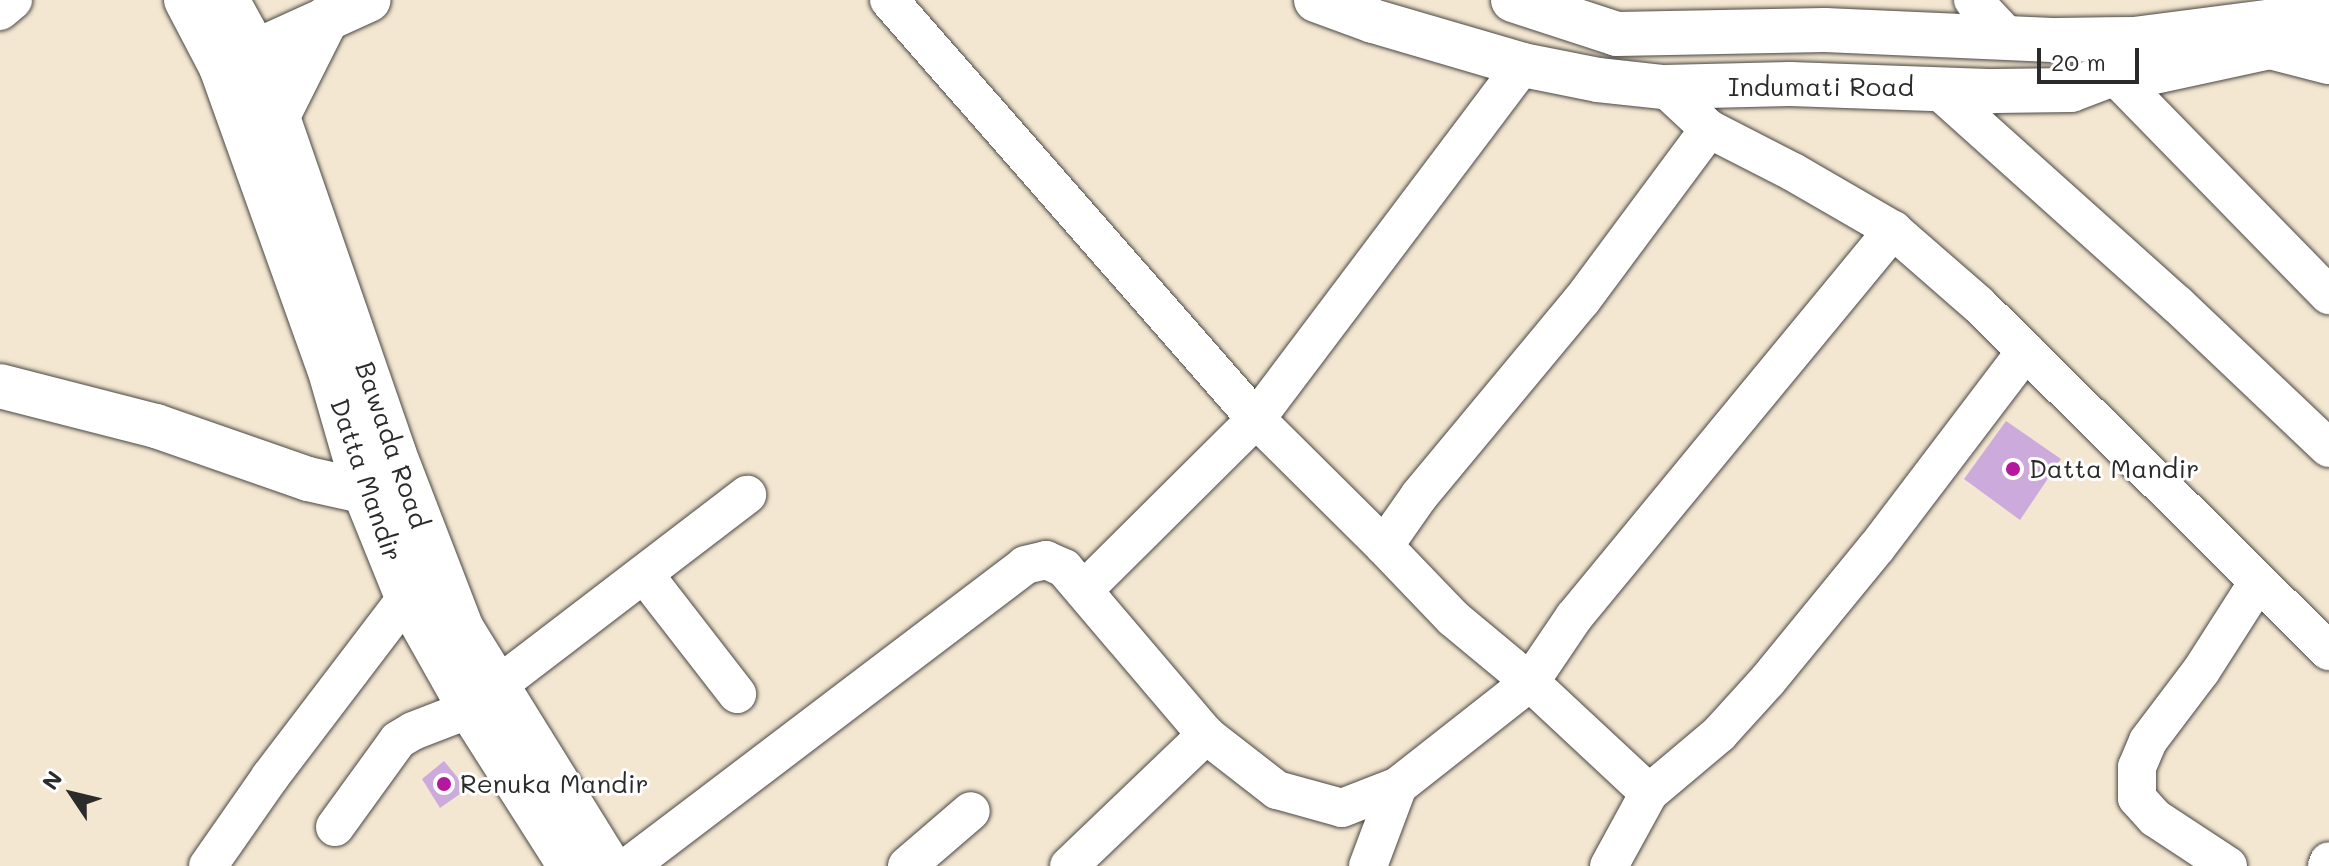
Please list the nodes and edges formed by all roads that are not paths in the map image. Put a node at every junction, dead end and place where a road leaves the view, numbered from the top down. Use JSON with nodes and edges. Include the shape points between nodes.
{"nodes":[{"id":1,"x":13,"y":0,"type":"edge"},
{"id":2,"x":186,"y":0,"type":"edge"},
{"id":3,"x":369,"y":0,"type":"edge"},
{"id":4,"x":889,"y":0,"type":"edge"},
{"id":5,"x":1316,"y":0,"type":"edge"},
{"id":6,"x":1513,"y":0,"type":"edge"},
{"id":7,"x":325,"y":5,"type":"edge"},
{"id":8,"x":0,"y":11,"type":"edge"},
{"id":9,"x":2304,"y":13,"type":"edge"},
{"id":10,"x":1997,"y":14,"type":"edge"},
{"id":11,"x":233,"y":41,"type":"edge"},
{"id":12,"x":2329,"y":62,"type":"edge"},
{"id":13,"x":1523,"y":65,"type":"junction"},
{"id":14,"x":2113,"y":74,"type":"junction"},
{"id":15,"x":1664,"y":87,"type":"junction"},
{"id":16,"x":1936,"y":88,"type":"junction"},
{"id":17,"x":278,"y":116,"type":"junction"},
{"id":18,"x":1709,"y":129,"type":"junction"},
{"id":19,"x":1893,"y":230,"type":"junction"},
{"id":20,"x":2329,"y":295,"type":"edge"},
{"id":21,"x":2026,"y":351,"type":"junction"},
{"id":22,"x":0,"y":386,"type":"edge"},
{"id":23,"x":1256,"y":419,"type":"junction"},
{"id":24,"x":2329,"y":448,"type":"edge"},
{"id":25,"x":365,"y":493,"type":"junction"},
{"id":26,"x":747,"y":495,"type":"dead end"},
{"id":27,"x":412,"y":502,"type":"junction"},
{"id":28,"x":1384,"y":546,"type":"junction"},
{"id":29,"x":644,"y":574,"type":"junction"},
{"id":30,"x":2258,"y":582,"type":"junction"},
{"id":31,"x":1084,"y":590,"type":"junction"},
{"id":32,"x":407,"y":597,"type":"junction"},
{"id":33,"x":2329,"y":651,"type":"edge"},
{"id":34,"x":1530,"y":682,"type":"junction"},
{"id":35,"x":737,"y":694,"type":"dead end"},
{"id":36,"x":483,"y":697,"type":"junction"},
{"id":37,"x":1206,"y":735,"type":"junction"},
{"id":38,"x":1398,"y":786,"type":"junction"},
{"id":39,"x":1649,"y":793,"type":"junction"},
{"id":40,"x":971,"y":811,"type":"dead end"},
{"id":41,"x":335,"y":827,"type":"dead end"},
{"id":42,"x":208,"y":866,"type":"edge"},
{"id":43,"x":570,"y":866,"type":"edge"},
{"id":44,"x":609,"y":866,"type":"edge"},
{"id":45,"x":629,"y":866,"type":"edge"},
{"id":46,"x":907,"y":866,"type":"edge"},
{"id":47,"x":1069,"y":866,"type":"edge"},
{"id":48,"x":1368,"y":866,"type":"edge"},
{"id":49,"x":1609,"y":866,"type":"edge"},
{"id":50,"x":2228,"y":866,"type":"edge"}],
"edges":[{"from":1,"to":8,"type":"street"},
{"from":2,"to":11,"type":"main road","name":"Bawada Road"},
{"from":3,"to":7,"type":"main road"},
{"from":4,"to":23,"type":"street"},
{"from":5,"to":13,"type":"main road","name":"Indumati Road"},
{"from":6,"to":10,"type":"main road","name":"Indumati Road","via":[[1617,34],[1825,30]]},
{"from":7,"to":11,"type":"main road"},
{"from":7,"to":17,"type":"main road"},
{"from":9,"to":10,"type":"main road","name":"Indumati Road","via":[[2134,39]]},
{"from":11,"to":17,"type":"main road","name":"Bawada Road"},
{"from":11,"to":25,"type":"main road","name":"Datta Mandir","via":[[258,178],[329,368]]},
{"from":12,"to":14,"type":"main road","name":"Indumati Road","via":[[2270,47],[2131,77]]},
{"from":13,"to":15,"type":"main road","name":"Indumati Road"},
{"from":13,"to":23,"type":"street"},
{"from":14,"to":16,"type":"main road","name":"Indumati Road","via":[[2071,90]]},
{"from":14,"to":20,"type":"street"},
{"from":15,"to":16,"type":"main road","name":"Indumati Road"},
{"from":15,"to":18,"type":"street"},
{"from":16,"to":24,"type":"street"},
{"from":17,"to":27,"type":"main road","name":"Bawada Road"},
{"from":18,"to":19,"type":"street"},
{"from":18,"to":28,"type":"street","via":[[1582,300],[1419,496]]},
{"from":19,"to":21,"type":"street"},
{"from":19,"to":34,"type":"street","via":[[1574,617]]},
{"from":21,"to":30,"type":"street"},
{"from":21,"to":39,"type":"street","via":[[1768,680],[1719,734]]},
{"from":22,"to":25,"type":"main road","via":[[156,426],[308,479]]},
{"from":23,"to":28,"type":"street"},
{"from":23,"to":31,"type":"street"},
{"from":25,"to":27,"type":"main road"},
{"from":25,"to":32,"type":"main road","name":"Datta Mandir"},
{"from":26,"to":29,"type":"street"},
{"from":27,"to":36,"type":"main road","name":"Bawada Road"},
{"from":28,"to":34,"type":"street","via":[[1453,618]]},
{"from":29,"to":35,"type":"street"},
{"from":29,"to":36,"type":"street"},
{"from":30,"to":33,"type":"street"},
{"from":30,"to":50,"type":"street","via":[[2148,741],[2137,767],[2137,798],[2155,818]]},
{"from":31,"to":37,"type":"street"},
{"from":31,"to":45,"type":"street","via":[[1064,568],[1046,560],[1025,565]]},
{"from":32,"to":36,"type":"main road","name":"Datta Mandir"},
{"from":32,"to":42,"type":"street"},
{"from":34,"to":38,"type":"street"},
{"from":34,"to":39,"type":"street"},
{"from":36,"to":41,"type":"street","via":[[398,740]]},
{"from":36,"to":43,"type":"main road","name":"Datta Mandir"},
{"from":36,"to":44,"type":"main road","name":"Bawada Road"},
{"from":37,"to":38,"type":"street","via":[[1277,790],[1329,807],[1357,804]]},
{"from":37,"to":47,"type":"street"},
{"from":38,"to":48,"type":"street"},
{"from":39,"to":49,"type":"street"},
{"from":40,"to":46,"type":"street"}]}
